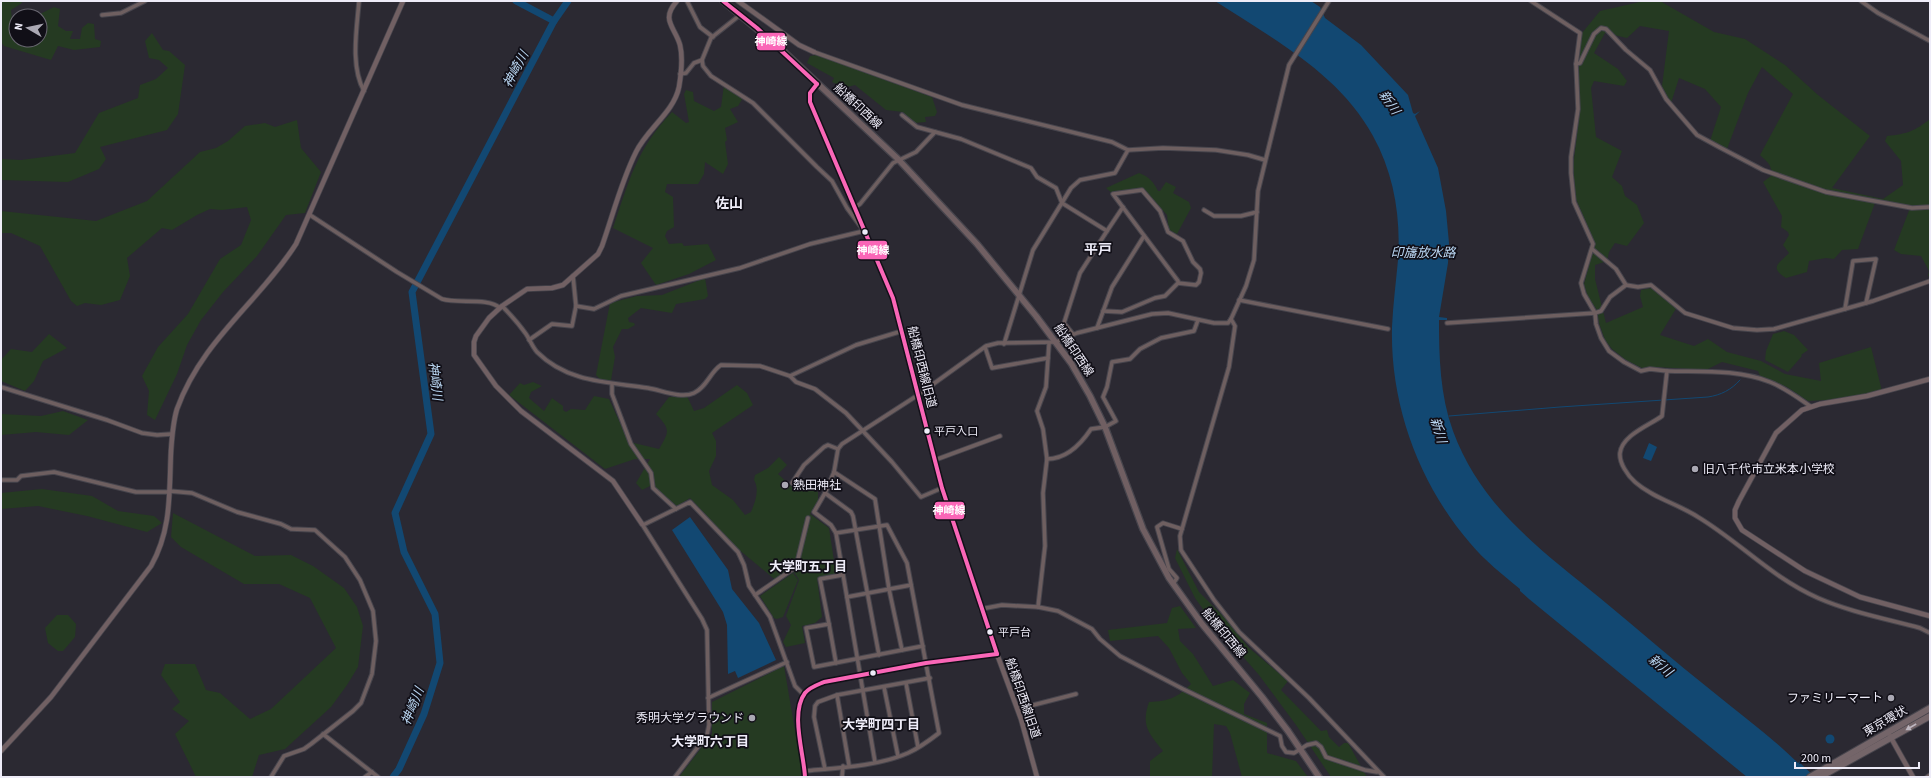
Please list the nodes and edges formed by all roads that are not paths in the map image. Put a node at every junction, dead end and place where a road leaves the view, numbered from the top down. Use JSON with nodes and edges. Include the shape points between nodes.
{"nodes":[{"id":1,"x":145,"y":1,"type":"edge"},
{"id":2,"x":359,"y":1,"type":"edge"},
{"id":3,"x":403,"y":1,"type":"edge"},
{"id":4,"x":677,"y":1,"type":"edge"},
{"id":5,"x":687,"y":1,"type":"edge"},
{"id":6,"x":722,"y":1,"type":"edge"},
{"id":7,"x":738,"y":1,"type":"edge"},
{"id":8,"x":1329,"y":1,"type":"edge"},
{"id":9,"x":1531,"y":1,"type":"edge"},
{"id":10,"x":1861,"y":1,"type":"edge"},
{"id":11,"x":740,"y":14,"type":"junction"},
{"id":12,"x":102,"y":15,"type":"dead end"},
{"id":13,"x":713,"y":37,"type":"junction"},
{"id":14,"x":1930,"y":41,"type":"edge"},
{"id":15,"x":814,"y":52,"type":"joint"},
{"id":16,"x":702,"y":60,"type":"junction"},
{"id":17,"x":1576,"y":64,"type":"junction"},
{"id":18,"x":680,"y":74,"type":"junction"},
{"id":19,"x":817,"y":84,"type":"junction"},
{"id":20,"x":364,"y":91,"type":"junction"},
{"id":21,"x":902,"y":115,"type":"dead end"},
{"id":22,"x":935,"y":132,"type":"junction"},
{"id":23,"x":1128,"y":150,"type":"junction"},
{"id":24,"x":898,"y":159,"type":"junction"},
{"id":25,"x":1265,"y":160,"type":"junction"},
{"id":26,"x":1062,"y":203,"type":"junction"},
{"id":27,"x":1123,"y":207,"type":"junction"},
{"id":28,"x":1930,"y":207,"type":"edge"},
{"id":29,"x":854,"y":208,"type":"junction"},
{"id":30,"x":1204,"y":210,"type":"dead end"},
{"id":31,"x":1257,"y":212,"type":"junction"},
{"id":32,"x":310,"y":215,"type":"junction"},
{"id":33,"x":864,"y":231,"type":"junction"},
{"id":34,"x":1106,"y":231,"type":"junction"},
{"id":35,"x":1144,"y":236,"type":"junction"},
{"id":36,"x":1592,"y":250,"type":"junction"},
{"id":37,"x":574,"y":276,"type":"junction"},
{"id":38,"x":1930,"y":281,"type":"edge"},
{"id":39,"x":1178,"y":283,"type":"junction"},
{"id":40,"x":1626,"y":285,"type":"junction"},
{"id":41,"x":1019,"y":295,"type":"junction"},
{"id":42,"x":1240,"y":300,"type":"junction"},
{"id":43,"x":1866,"y":303,"type":"junction"},
{"id":44,"x":576,"y":306,"type":"junction"},
{"id":45,"x":501,"y":307,"type":"junction"},
{"id":46,"x":1845,"y":309,"type":"junction"},
{"id":47,"x":1103,"y":311,"type":"junction"},
{"id":48,"x":1595,"y":313,"type":"junction"},
{"id":49,"x":1231,"y":319,"type":"junction"},
{"id":50,"x":1198,"y":320,"type":"junction"},
{"id":51,"x":1447,"y":323,"type":"dead end"},
{"id":52,"x":1097,"y":328,"type":"junction"},
{"id":53,"x":1388,"y":329,"type":"dead end"},
{"id":54,"x":902,"y":331,"type":"junction"},
{"id":55,"x":1073,"y":334,"type":"junction"},
{"id":56,"x":529,"y":340,"type":"junction"},
{"id":57,"x":1056,"y":342,"type":"junction"},
{"id":58,"x":1004,"y":344,"type":"junction"},
{"id":59,"x":1049,"y":344,"type":"junction"},
{"id":60,"x":985,"y":347,"type":"junction"},
{"id":61,"x":1048,"y":358,"type":"junction"},
{"id":62,"x":1667,"y":371,"type":"junction"},
{"id":63,"x":790,"y":376,"type":"junction"},
{"id":64,"x":1930,"y":378,"type":"edge"},
{"id":65,"x":612,"y":385,"type":"junction"},
{"id":66,"x":1,"y":387,"type":"edge"},
{"id":67,"x":918,"y":395,"type":"junction"},
{"id":68,"x":1810,"y":406,"type":"junction"},
{"id":69,"x":1105,"y":427,"type":"junction"},
{"id":70,"x":860,"y":431,"type":"junction"},
{"id":71,"x":172,"y":434,"type":"junction"},
{"id":72,"x":1000,"y":436,"type":"dead end"},
{"id":73,"x":838,"y":449,"type":"junction"},
{"id":74,"x":1047,"y":459,"type":"junction"},
{"id":75,"x":935,"y":460,"type":"junction"},
{"id":76,"x":834,"y":472,"type":"junction"},
{"id":77,"x":1,"y":480,"type":"edge"},
{"id":78,"x":792,"y":483,"type":"dead end"},
{"id":79,"x":942,"y":488,"type":"junction"},
{"id":80,"x":169,"y":491,"type":"junction"},
{"id":81,"x":825,"y":493,"type":"junction"},
{"id":82,"x":676,"y":509,"type":"junction"},
{"id":83,"x":808,"y":518,"type":"dead end"},
{"id":84,"x":642,"y":525,"type":"junction"},
{"id":85,"x":878,"y":526,"type":"junction"},
{"id":86,"x":1182,"y":528,"type":"junction"},
{"id":87,"x":856,"y":530,"type":"junction"},
{"id":88,"x":836,"y":533,"type":"junction"},
{"id":89,"x":842,"y":575,"type":"junction"},
{"id":90,"x":1173,"y":584,"type":"junction"},
{"id":91,"x":911,"y":585,"type":"junction"},
{"id":92,"x":889,"y":590,"type":"junction"},
{"id":93,"x":867,"y":593,"type":"junction"},
{"id":94,"x":755,"y":595,"type":"junction"},
{"id":95,"x":847,"y":597,"type":"junction"},
{"id":96,"x":1038,"y":607,"type":"junction"},
{"id":97,"x":981,"y":609,"type":"junction"},
{"id":98,"x":1930,"y":616,"type":"edge"},
{"id":99,"x":829,"y":624,"type":"junction"},
{"id":100,"x":1930,"y":633,"type":"edge"},
{"id":101,"x":923,"y":646,"type":"junction"},
{"id":102,"x":902,"y":650,"type":"junction"},
{"id":103,"x":997,"y":654,"type":"junction"},
{"id":104,"x":879,"y":655,"type":"junction"},
{"id":105,"x":858,"y":659,"type":"junction"},
{"id":106,"x":786,"y":662,"type":"junction"},
{"id":107,"x":836,"y":663,"type":"junction"},
{"id":108,"x":926,"y":663,"type":"junction"},
{"id":109,"x":861,"y":676,"type":"junction"},
{"id":110,"x":930,"y":678,"type":"junction"},
{"id":111,"x":906,"y":683,"type":"junction"},
{"id":112,"x":884,"y":687,"type":"junction"},
{"id":113,"x":863,"y":690,"type":"junction"},
{"id":114,"x":804,"y":694,"type":"junction"},
{"id":115,"x":1076,"y":694,"type":"dead end"},
{"id":116,"x":836,"y":695,"type":"junction"},
{"id":117,"x":708,"y":698,"type":"junction"},
{"id":118,"x":1930,"y":708,"type":"edge"},
{"id":119,"x":1018,"y":710,"type":"junction"},
{"id":120,"x":1930,"y":716,"type":"edge"},
{"id":121,"x":1888,"y":733,"type":"junction"},
{"id":122,"x":323,"y":734,"type":"junction"},
{"id":123,"x":1891,"y":739,"type":"junction"},
{"id":124,"x":918,"y":747,"type":"junction"},
{"id":125,"x":1300,"y":749,"type":"junction"},
{"id":126,"x":1,"y":751,"type":"edge"},
{"id":127,"x":898,"y":756,"type":"junction"},
{"id":128,"x":875,"y":762,"type":"junction"},
{"id":129,"x":849,"y":765,"type":"junction"},
{"id":130,"x":843,"y":766,"type":"junction"},
{"id":131,"x":1833,"y":767,"type":"junction"},
{"id":132,"x":825,"y":769,"type":"junction"},
{"id":133,"x":805,"y":770,"type":"junction"},
{"id":134,"x":372,"y":772,"type":"junction"},
{"id":135,"x":1377,"y":772,"type":"junction"},
{"id":136,"x":1930,"y":775,"type":"edge"},
{"id":137,"x":271,"y":777,"type":"edge"},
{"id":138,"x":365,"y":777,"type":"edge"},
{"id":139,"x":378,"y":777,"type":"edge"},
{"id":140,"x":675,"y":777,"type":"edge"},
{"id":141,"x":805,"y":777,"type":"edge"},
{"id":142,"x":842,"y":777,"type":"edge"},
{"id":143,"x":1037,"y":777,"type":"edge"},
{"id":144,"x":1318,"y":777,"type":"edge"},
{"id":145,"x":1384,"y":777,"type":"edge"},
{"id":146,"x":1810,"y":777,"type":"edge"},
{"id":147,"x":1820,"y":777,"type":"edge"},
{"id":148,"x":1913,"y":777,"type":"edge"},
{"id":149,"x":1927,"y":777,"type":"edge"}],
"edges":[{"from":1,"to":12,"type":"street","via":[[121,13]]},
{"from":2,"to":20,"type":"street","via":[[355,46]]},
{"from":3,"to":20,"type":"street"},
{"from":4,"to":18,"type":"street","via":[[670,10],[669,20],[680,45]]},
{"from":5,"to":13,"type":"street","via":[[700,26]]},
{"from":6,"to":11,"type":"main road","name":"船橋印西線"},
{"from":7,"to":15,"type":"street","via":[[798,45]]},
{"from":8,"to":25,"type":"street","via":[[1291,59]]},
{"from":9,"to":17,"type":"street","via":[[1580,34]]},
{"from":10,"to":14,"type":"street"},
{"from":11,"to":13,"type":"street"},
{"from":11,"to":19,"type":"main road","name":"船橋印西線"},
{"from":13,"to":16,"type":"street","via":[[707,44]]},
{"from":15,"to":23,"type":"street","via":[[962,105],[1112,142]]},
{"from":16,"to":18,"type":"street","via":[[694,63],[686,73]]},
{"from":16,"to":33,"type":"street","via":[[707,72],[753,103],[832,181]]},
{"from":17,"to":28,"type":"street","via":[[1580,63],[1594,34],[1601,28],[1606,29],[1653,73],[1666,99],[1697,135],[1706,140],[1763,170],[1826,192],[1912,208]]},
{"from":17,"to":36,"type":"street","via":[[1578,109],[1571,173],[1574,202],[1593,244]]},
{"from":18,"to":37,"type":"street","via":[[675,99],[643,139],[636,153],[598,254]]},
{"from":19,"to":24,"type":"main road","name":"船橋印西線"},
{"from":19,"to":29,"type":"street","name":"船橋印西線旧道","via":[[810,94],[810,102]]},
{"from":20,"to":32,"type":"street"},
{"from":21,"to":22,"type":"street","via":[[917,127]]},
{"from":22,"to":24,"type":"street","via":[[916,152]]},
{"from":22,"to":26,"type":"street","via":[[961,139],[1030,168],[1037,177],[1056,188]]},
{"from":23,"to":25,"type":"street","via":[[1216,150]]},
{"from":23,"to":26,"type":"street","via":[[1115,173],[1080,180]]},
{"from":24,"to":29,"type":"street"},
{"from":24,"to":41,"type":"main road","name":"船橋印西線","via":[[957,221]]},
{"from":25,"to":31,"type":"street","via":[[1258,191]]},
{"from":26,"to":34,"type":"street"},
{"from":26,"to":41,"type":"street","via":[[1033,250]]},
{"from":27,"to":34,"type":"street"},
{"from":27,"to":35,"type":"street"},
{"from":27,"to":39,"type":"street","via":[[1113,194],[1142,190],[1160,211],[1168,232],[1185,244],[1193,262],[1202,273],[1196,285]]},
{"from":29,"to":33,"type":"street","name":"船橋印西線旧道"},
{"from":30,"to":31,"type":"street","via":[[1214,216],[1241,216]]},
{"from":31,"to":42,"type":"street","via":[[1254,260]]},
{"from":32,"to":45,"type":"street","via":[[436,296],[450,301],[492,303]]},
{"from":32,"to":71,"type":"street","via":[[296,244],[279,269],[225,328],[203,358],[180,403]]},
{"from":33,"to":44,"type":"street","via":[[810,244],[740,268],[621,296],[594,309]]},
{"from":33,"to":54,"type":"street","name":"船橋印西線旧道","via":[[889,285]]},
{"from":34,"to":55,"type":"street","via":[[1080,273],[1064,323]]},
{"from":35,"to":39,"type":"street"},
{"from":35,"to":47,"type":"street","via":[[1112,287]]},
{"from":36,"to":40,"type":"street","via":[[1616,269]]},
{"from":36,"to":48,"type":"street","via":[[1581,283]]},
{"from":37,"to":44,"type":"street"},
{"from":37,"to":45,"type":"street","via":[[558,287],[527,289]]},
{"from":38,"to":43,"type":"street"},
{"from":39,"to":47,"type":"street","via":[[1166,296],[1122,312]]},
{"from":40,"to":46,"type":"street","via":[[1651,286],[1685,313],[1713,323],[1748,330],[1774,329]]},
{"from":40,"to":48,"type":"street","via":[[1610,297],[1601,311]]},
{"from":41,"to":57,"type":"main road","name":"船橋印西線"},
{"from":41,"to":58,"type":"street"},
{"from":42,"to":49,"type":"street"},
{"from":42,"to":53,"type":"street"},
{"from":43,"to":46,"type":"street"},
{"from":43,"to":46,"type":"street","via":[[1876,259],[1853,261]]},
{"from":44,"to":56,"type":"street","via":[[572,326],[552,324]]},
{"from":45,"to":56,"type":"street","via":[[514,318]]},
{"from":45,"to":84,"type":"street","via":[[489,318],[474,342],[474,355],[479,364],[521,411],[613,481]]},
{"from":47,"to":52,"type":"street"},
{"from":48,"to":51,"type":"street"},
{"from":48,"to":62,"type":"street","via":[[1596,324],[1609,350],[1624,362],[1641,370]]},
{"from":49,"to":50,"type":"street","via":[[1228,323],[1222,324]]},
{"from":49,"to":86,"type":"street","via":[[1235,326],[1229,367]]},
{"from":50,"to":52,"type":"street","via":[[1168,313],[1152,314]]},
{"from":50,"to":69,"type":"street","via":[[1194,331],[1161,338],[1140,349],[1130,359],[1112,362],[1103,397],[1116,421]]},
{"from":52,"to":55,"type":"street"},
{"from":54,"to":63,"type":"street","via":[[856,345]]},
{"from":54,"to":67,"type":"street","name":"船橋印西線旧道"},
{"from":55,"to":57,"type":"street"},
{"from":56,"to":65,"type":"street","via":[[537,352],[554,366]]},
{"from":57,"to":59,"type":"street"},
{"from":57,"to":69,"type":"main road","name":"船橋印西線","via":[[1084,385]]},
{"from":58,"to":59,"type":"street"},
{"from":58,"to":60,"type":"street"},
{"from":59,"to":61,"type":"street"},
{"from":60,"to":61,"type":"street","via":[[992,368]]},
{"from":60,"to":67,"type":"street"},
{"from":61,"to":74,"type":"street","via":[[1046,387],[1037,411],[1043,428]]},
{"from":62,"to":68,"type":"street","via":[[1715,372],[1761,379],[1786,390]]},
{"from":62,"to":100,"type":"street","via":[[1662,416],[1639,428],[1620,452],[1624,467],[1633,480],[1652,494],[1698,516],[1773,573],[1800,589],[1830,602]]},
{"from":63,"to":65,"type":"street","via":[[760,366],[727,364],[718,367],[702,388],[688,395]]},
{"from":63,"to":70,"type":"street","via":[[796,382],[815,389],[832,401]]},
{"from":64,"to":68,"type":"street","via":[[1868,396]]},
{"from":65,"to":82,"type":"street","via":[[612,394],[631,444],[651,473],[653,488]]},
{"from":66,"to":71,"type":"street","via":[[142,433]]},
{"from":67,"to":70,"type":"street"},
{"from":67,"to":75,"type":"street","name":"船橋印西線旧道"},
{"from":68,"to":98,"type":"street","via":[[1776,433],[1739,501],[1736,510],[1738,524],[1748,534],[1805,571],[1860,597]]},
{"from":69,"to":74,"type":"street","via":[[1091,429],[1076,449]]},
{"from":69,"to":90,"type":"main road","name":"船橋印西線","via":[[1143,529]]},
{"from":70,"to":73,"type":"street"},
{"from":70,"to":79,"type":"street","via":[[892,462],[921,497]]},
{"from":71,"to":80,"type":"street"},
{"from":72,"to":75,"type":"street"},
{"from":73,"to":76,"type":"street"},
{"from":73,"to":78,"type":"street","via":[[828,445],[824,447],[804,465]]},
{"from":74,"to":96,"type":"street","via":[[1043,493],[1045,546]]},
{"from":75,"to":79,"type":"street","name":"船橋印西線旧道"},
{"from":76,"to":81,"type":"street"},
{"from":76,"to":85,"type":"street","via":[[875,499]]},
{"from":77,"to":80,"type":"street","via":[[17,480],[21,476],[54,472],[136,492]]},
{"from":79,"to":97,"type":"street","name":"船橋印西線旧道"},
{"from":80,"to":122,"type":"street","via":[[192,493],[238,512],[292,529],[315,530],[345,557],[360,580],[375,622],[376,642],[372,674],[361,703]]},
{"from":80,"to":126,"type":"street","via":[[165,536],[151,566],[51,697]]},
{"from":81,"to":87,"type":"street","via":[[851,512]]},
{"from":81,"to":88,"type":"street","via":[[814,512],[831,525]]},
{"from":82,"to":84,"type":"street"},
{"from":82,"to":94,"type":"street","via":[[690,502],[738,552],[744,565],[746,580]]},
{"from":83,"to":94,"type":"street","via":[[796,567]]},
{"from":84,"to":117,"type":"street","via":[[707,630]]},
{"from":85,"to":87,"type":"street"},
{"from":85,"to":91,"type":"street","via":[[887,525],[907,563]]},
{"from":85,"to":92,"type":"street"},
{"from":86,"to":90,"type":"street","via":[[1162,523],[1157,527],[1169,569],[1177,578]]},
{"from":86,"to":135,"type":"street","via":[[1181,550],[1239,632],[1335,725]]},
{"from":87,"to":88,"type":"street"},
{"from":87,"to":93,"type":"street"},
{"from":88,"to":89,"type":"street"},
{"from":89,"to":95,"type":"street"},
{"from":89,"to":99,"type":"street","via":[[820,579]]},
{"from":90,"to":125,"type":"main road","name":"船橋印西線"},
{"from":91,"to":92,"type":"street"},
{"from":91,"to":101,"type":"street"},
{"from":92,"to":93,"type":"street"},
{"from":92,"to":102,"type":"street"},
{"from":93,"to":95,"type":"street"},
{"from":93,"to":104,"type":"street"},
{"from":94,"to":106,"type":"street","via":[[770,617]]},
{"from":95,"to":105,"type":"street"},
{"from":96,"to":97,"type":"street","via":[[1002,605]]},
{"from":96,"to":125,"type":"street","via":[[1058,611],[1085,624],[1120,656],[1183,690],[1280,736],[1286,752],[1294,753]]},
{"from":97,"to":103,"type":"street","name":"船橋印西線旧道"},
{"from":99,"to":107,"type":"street"},
{"from":99,"to":107,"type":"street","via":[[806,628],[814,667]]},
{"from":101,"to":102,"type":"street"},
{"from":101,"to":108,"type":"street"},
{"from":102,"to":104,"type":"street"},
{"from":103,"to":108,"type":"street"},
{"from":103,"to":119,"type":"street","name":"船橋印西線旧道"},
{"from":104,"to":105,"type":"street"},
{"from":105,"to":107,"type":"street"},
{"from":105,"to":109,"type":"street"},
{"from":106,"to":114,"type":"street","via":[[796,686]]},
{"from":106,"to":117,"type":"street"},
{"from":108,"to":109,"type":"street"},
{"from":108,"to":110,"type":"street"},
{"from":109,"to":113,"type":"street"},
{"from":109,"to":114,"type":"street","via":[[824,682]]},
{"from":110,"to":111,"type":"street"},
{"from":110,"to":124,"type":"street","via":[[939,733]]},
{"from":111,"to":112,"type":"street"},
{"from":111,"to":124,"type":"street"},
{"from":112,"to":113,"type":"street"},
{"from":112,"to":127,"type":"street"},
{"from":113,"to":116,"type":"street"},
{"from":113,"to":128,"type":"street"},
{"from":114,"to":133,"type":"street","via":[[798,713]]},
{"from":115,"to":119,"type":"street"},
{"from":116,"to":129,"type":"street"},
{"from":116,"to":132,"type":"street","via":[[818,702],[814,711]]},
{"from":117,"to":140,"type":"street","via":[[707,735]]},
{"from":118,"to":121,"type":"highway","name":"東京環状"},
{"from":119,"to":143,"type":"street","name":"船橋印西線旧道"},
{"from":120,"to":123,"type":"highway","name":"東京環状","one_way":true},
{"from":121,"to":123,"type":"street"},
{"from":121,"to":131,"type":"highway","name":"東京環状"},
{"from":122,"to":134,"type":"street"},
{"from":122,"to":137,"type":"street","via":[[304,749],[284,756]]},
{"from":123,"to":131,"type":"highway","name":"東京環状"},
{"from":123,"to":148,"type":"street"},
{"from":124,"to":127,"type":"street"},
{"from":125,"to":135,"type":"street","via":[[1312,742],[1316,743],[1326,757]]},
{"from":125,"to":144,"type":"main road","name":"船橋印西線"},
{"from":127,"to":128,"type":"street"},
{"from":128,"to":129,"type":"street"},
{"from":129,"to":130,"type":"street"},
{"from":130,"to":132,"type":"street"},
{"from":130,"to":142,"type":"street"},
{"from":131,"to":146,"type":"highway","name":"東京環状"},
{"from":131,"to":147,"type":"highway","name":"東京環状"},
{"from":132,"to":133,"type":"street"},
{"from":133,"to":141,"type":"street"},
{"from":134,"to":138,"type":"street"},
{"from":134,"to":139,"type":"street"},
{"from":135,"to":145,"type":"street"},
{"from":136,"to":149,"type":"street"}]}
